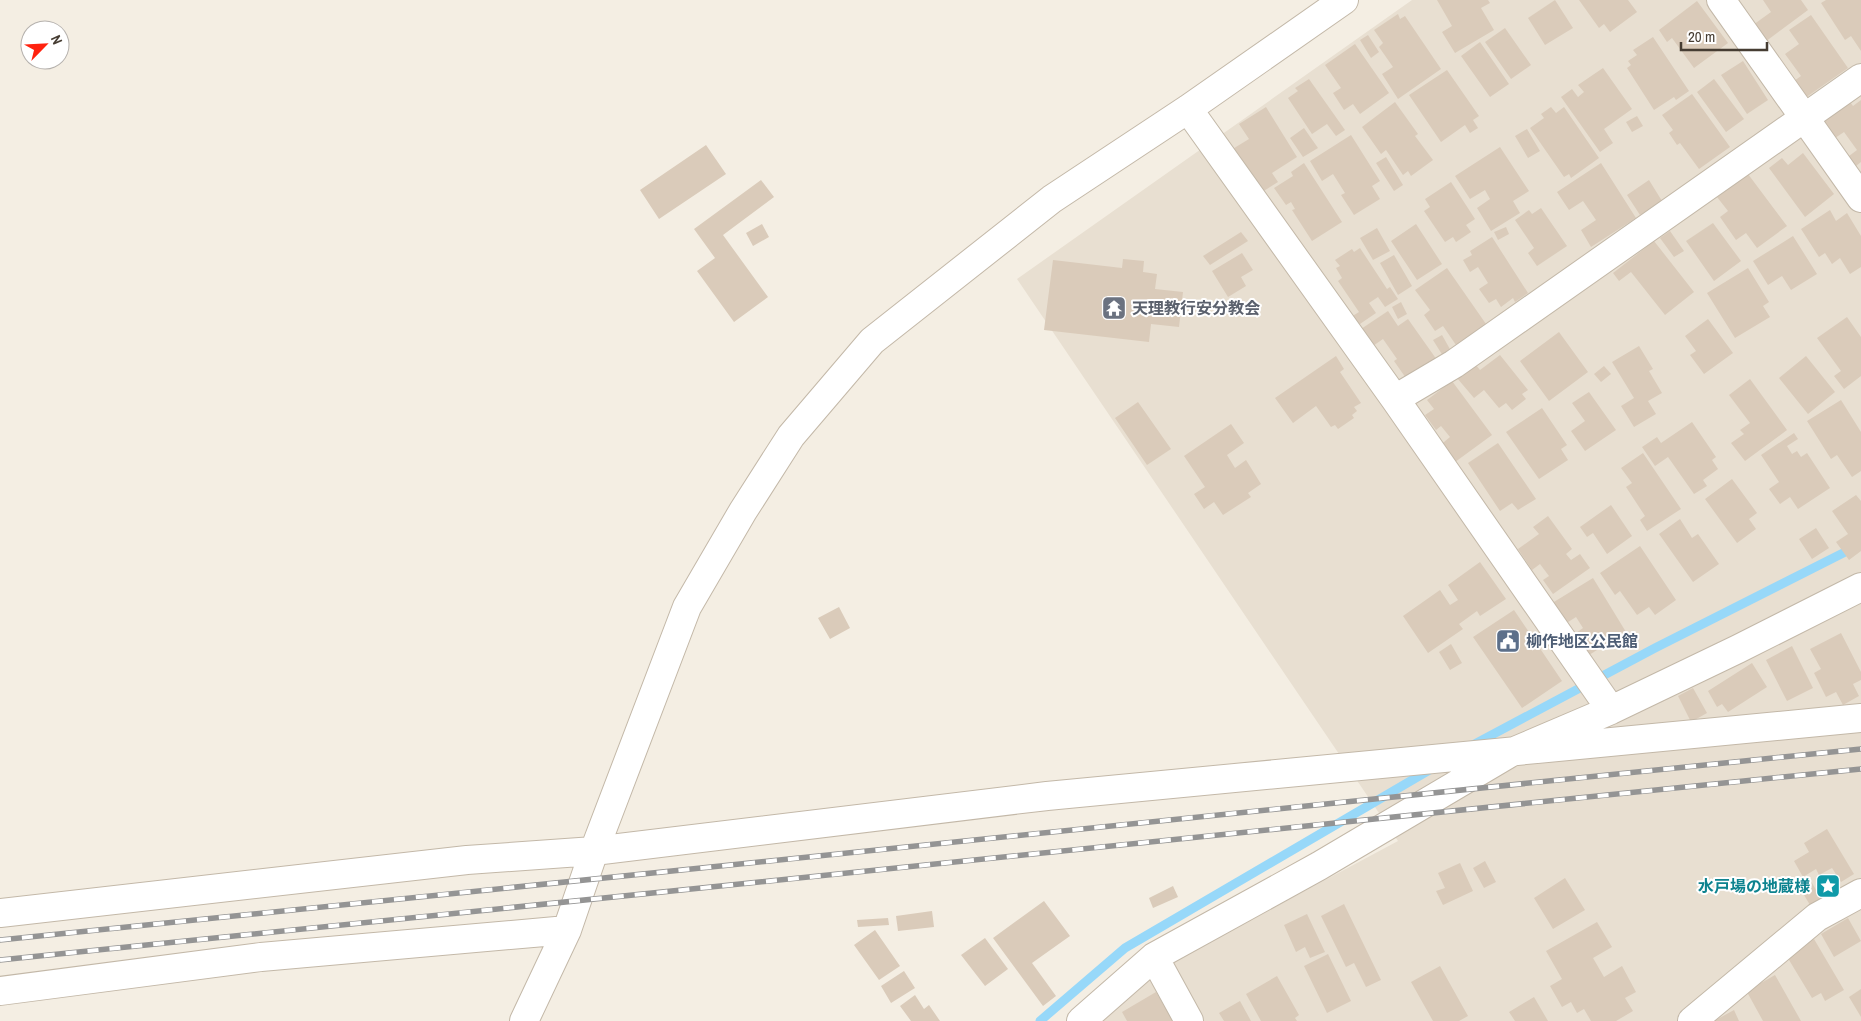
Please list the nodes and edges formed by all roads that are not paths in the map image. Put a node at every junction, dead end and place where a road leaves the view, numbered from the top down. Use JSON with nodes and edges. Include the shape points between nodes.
{"nodes":[{"id":1,"x":1344,"y":0,"type":"edge"},
{"id":2,"x":1722,"y":0,"type":"edge"},
{"id":3,"x":1861,"y":78,"type":"edge"},
{"id":4,"x":1188,"y":109,"type":"junction"},
{"id":5,"x":1805,"y":118,"type":"junction"},
{"id":6,"x":1861,"y":198,"type":"edge"},
{"id":7,"x":1395,"y":399,"type":"junction"},
{"id":8,"x":1861,"y":587,"type":"edge"},
{"id":9,"x":1611,"y":710,"type":"junction"},
{"id":10,"x":1861,"y":718,"type":"edge"},
{"id":11,"x":1510,"y":753,"type":"junction"},
{"id":12,"x":594,"y":852,"type":"junction"},
{"id":13,"x":1861,"y":892,"type":"edge"},
{"id":14,"x":0,"y":912,"type":"edge"},
{"id":15,"x":567,"y":930,"type":"junction"},
{"id":16,"x":1154,"y":957,"type":"junction"},
{"id":17,"x":0,"y":991,"type":"edge"},
{"id":18,"x":524,"y":1021,"type":"edge"},
{"id":19,"x":1081,"y":1021,"type":"edge"},
{"id":20,"x":1189,"y":1021,"type":"edge"},
{"id":21,"x":1692,"y":1021,"type":"edge"}],
"edges":[{"from":1,"to":4,"type":"street"},
{"from":2,"to":5,"type":"street"},
{"from":3,"to":5,"type":"street"},
{"from":4,"to":7,"type":"street"},
{"from":4,"to":12,"type":"street","via":[[1052,199],[872,341],[791,436],[743,510],[687,607]]},
{"from":5,"to":6,"type":"street"},
{"from":5,"to":7,"type":"street","via":[[1454,364]]},
{"from":7,"to":9,"type":"street"},
{"from":8,"to":9,"type":"street"},
{"from":9,"to":11,"type":"street"},
{"from":10,"to":11,"type":"street"},
{"from":11,"to":12,"type":"street","via":[[1047,796]]},
{"from":11,"to":16,"type":"street","via":[[1319,866]]},
{"from":12,"to":14,"type":"street","via":[[467,860]]},
{"from":12,"to":15,"type":"street"},
{"from":13,"to":21,"type":"street","via":[[1817,917]]},
{"from":15,"to":17,"type":"street","via":[[261,957]]},
{"from":15,"to":18,"type":"street"},
{"from":16,"to":19,"type":"street"},
{"from":16,"to":20,"type":"street"}]}
